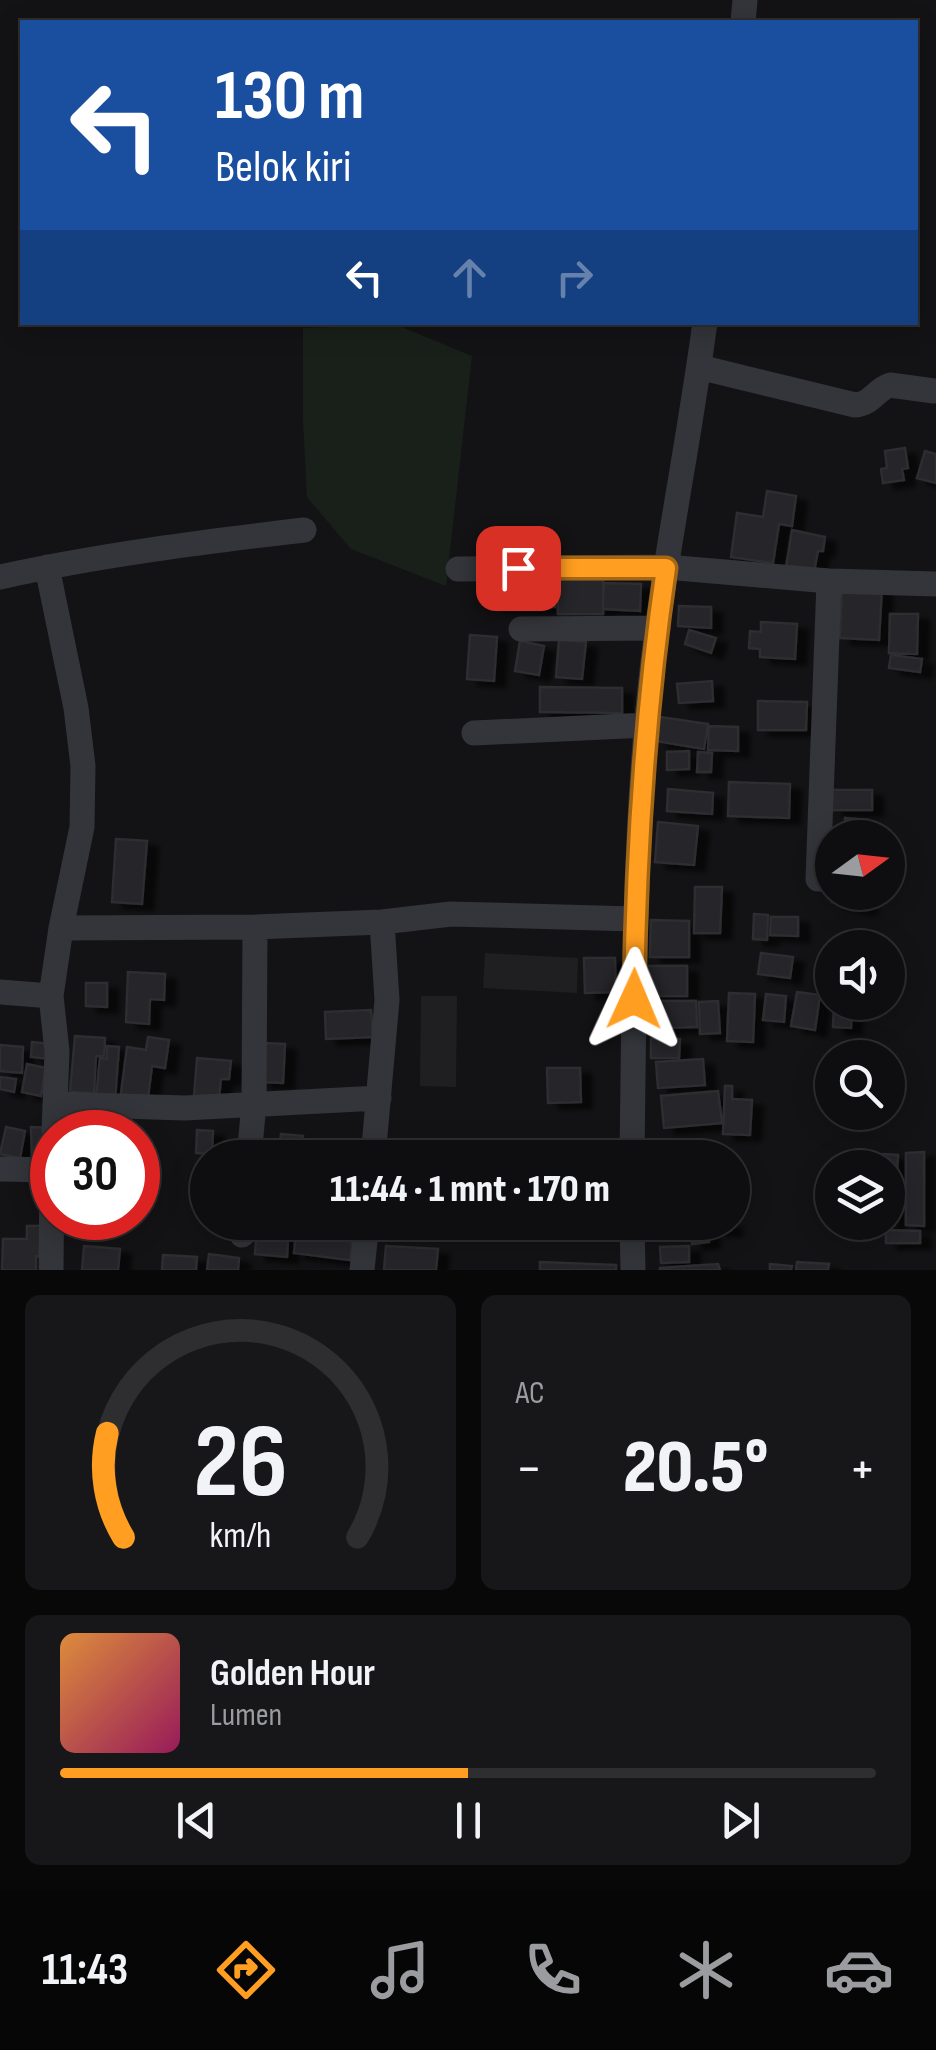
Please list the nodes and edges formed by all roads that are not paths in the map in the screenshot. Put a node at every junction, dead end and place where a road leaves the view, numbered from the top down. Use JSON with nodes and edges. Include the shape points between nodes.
{"nodes":[{"id":1,"x":705,"y":325,"type":"edge"},
{"id":2,"x":699,"y":367,"type":"junction"},
{"id":3,"x":934,"y":391,"type":"edge"},
{"id":4,"x":304,"y":530,"type":"dead end"},
{"id":5,"x":46,"y":567,"type":"junction"},
{"id":6,"x":666,"y":568,"type":"junction"},
{"id":7,"x":458,"y":569,"type":"dead end"},
{"id":8,"x":0,"y":577,"type":"edge"},
{"id":9,"x":829,"y":582,"type":"junction"},
{"id":10,"x":936,"y":584,"type":"edge"},
{"id":11,"x":658,"y":628,"type":"junction"},
{"id":12,"x":521,"y":630,"type":"dead end"},
{"id":13,"x":647,"y":725,"type":"junction"},
{"id":14,"x":474,"y":732,"type":"dead end"},
{"id":15,"x":820,"y":820,"type":"edge"},
{"id":16,"x":635,"y":919,"type":"junction"},
{"id":17,"x":382,"y":922,"type":"junction"},
{"id":18,"x":255,"y":927,"type":"junction"},
{"id":19,"x":61,"y":928,"type":"junction"},
{"id":20,"x":0,"y":992,"type":"edge"},
{"id":21,"x":51,"y":996,"type":"junction"},
{"id":22,"x":379,"y":1098,"type":"junction"},
{"id":23,"x":254,"y":1103,"type":"junction"},
{"id":24,"x":55,"y":1104,"type":"junction"},
{"id":25,"x":55,"y":1110,"type":"edge"},
{"id":26,"x":251,"y":1140,"type":"edge"},
{"id":27,"x":375,"y":1140,"type":"edge"},
{"id":28,"x":632,"y":1140,"type":"edge"},
{"id":29,"x":30,"y":1168,"type":"edge"},
{"id":30,"x":0,"y":1169,"type":"edge"},
{"id":31,"x":51,"y":1240,"type":"edge"},
{"id":32,"x":365,"y":1240,"type":"edge"},
{"id":33,"x":632,"y":1240,"type":"edge"},
{"id":34,"x":51,"y":1270,"type":"edge"},
{"id":35,"x":362,"y":1270,"type":"edge"},
{"id":36,"x":632,"y":1270,"type":"edge"}],
"edges":[{"from":1,"to":2,"type":"street"},
{"from":2,"to":3,"type":"street","via":[[855,404],[870,402],[890,385]]},
{"from":2,"to":6,"type":"street"},
{"from":4,"to":5,"type":"street"},
{"from":5,"to":8,"type":"street"},
{"from":5,"to":19,"type":"street","via":[[83,766],[82,827]]},
{"from":6,"to":7,"type":"street"},
{"from":6,"to":9,"type":"street"},
{"from":6,"to":11,"type":"street"},
{"from":9,"to":10,"type":"street"},
{"from":9,"to":15,"type":"street"},
{"from":11,"to":12,"type":"street"},
{"from":11,"to":13,"type":"street"},
{"from":13,"to":14,"type":"street"},
{"from":13,"to":16,"type":"street"},
{"from":16,"to":17,"type":"street","via":[[451,914]]},
{"from":16,"to":28,"type":"street"},
{"from":17,"to":18,"type":"street"},
{"from":17,"to":22,"type":"street","via":[[388,1000]]},
{"from":18,"to":19,"type":"street"},
{"from":18,"to":23,"type":"street"},
{"from":19,"to":21,"type":"street"},
{"from":20,"to":21,"type":"street"},
{"from":21,"to":24,"type":"street"},
{"from":22,"to":23,"type":"street"},
{"from":22,"to":27,"type":"street"},
{"from":23,"to":24,"type":"street"},
{"from":23,"to":26,"type":"street"},
{"from":24,"to":25,"type":"street"},
{"from":29,"to":30,"type":"street"},
{"from":31,"to":34,"type":"street"},
{"from":32,"to":35,"type":"street"},
{"from":33,"to":36,"type":"street"}]}
